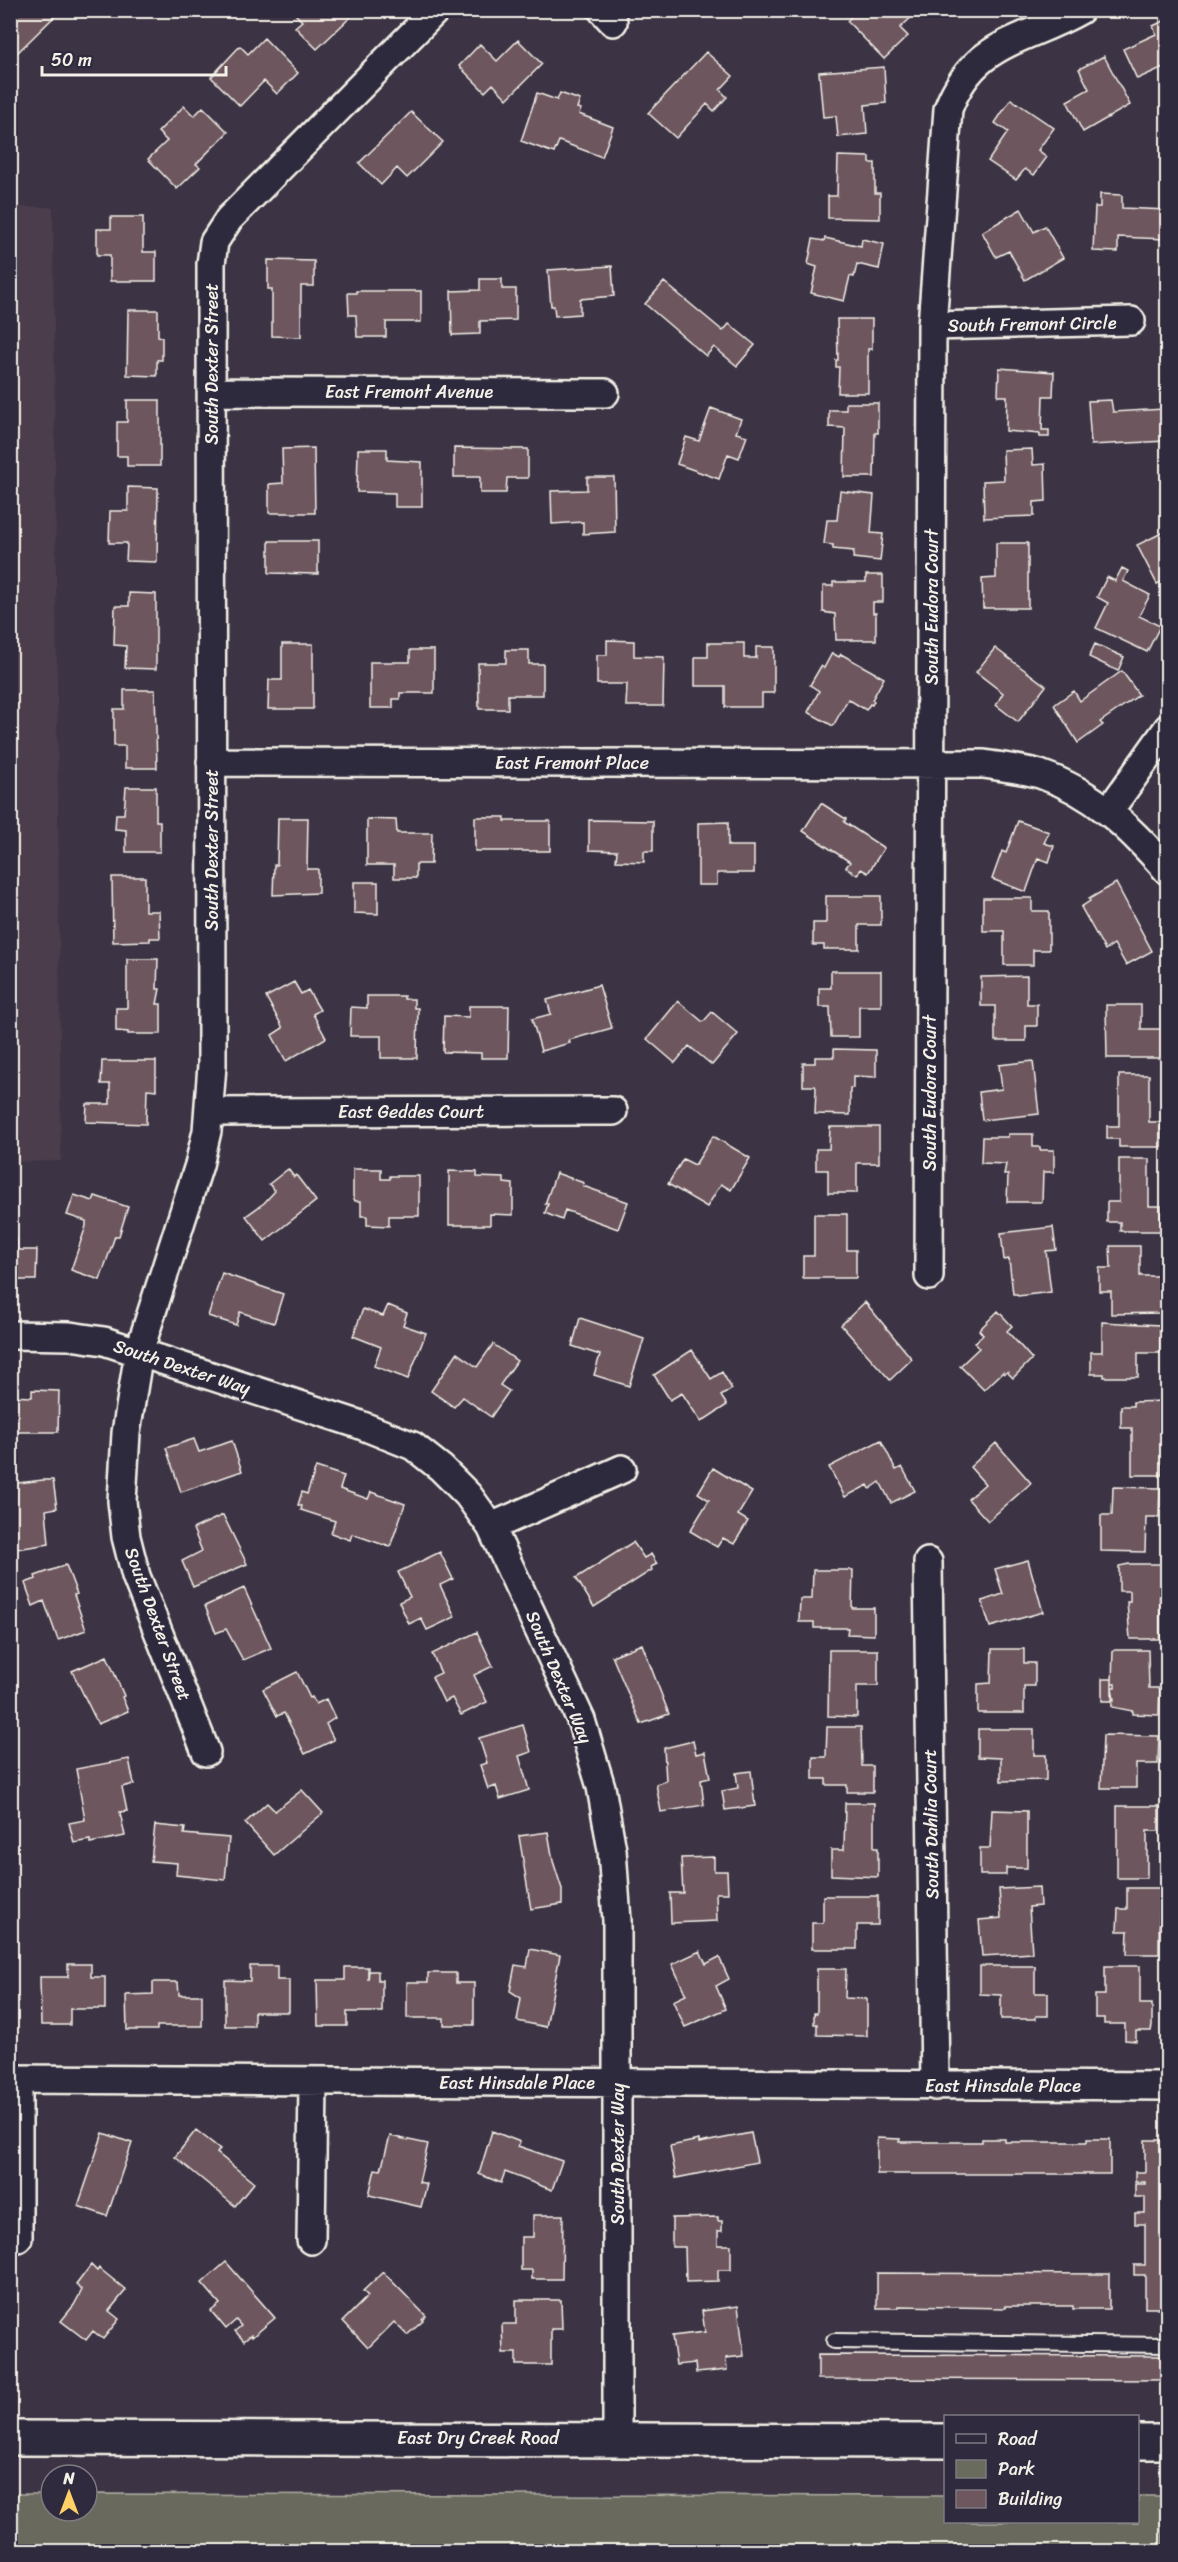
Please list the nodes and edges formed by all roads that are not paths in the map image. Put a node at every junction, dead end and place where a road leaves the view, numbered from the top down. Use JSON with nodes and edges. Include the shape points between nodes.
{"nodes":[{"id":1,"x":436,"y":10,"type":"edge"},
{"id":2,"x":1080,"y":10,"type":"edge"},
{"id":3,"x":1131,"y":321,"type":"dead end"},
{"id":4,"x":932,"y":326,"type":"junction"},
{"id":5,"x":213,"y":392,"type":"junction"},
{"id":6,"x":604,"y":393,"type":"dead end"},
{"id":7,"x":1167,"y":728,"type":"edge"},
{"id":8,"x":211,"y":762,"type":"junction"},
{"id":9,"x":932,"y":764,"type":"junction"},
{"id":10,"x":1109,"y":811,"type":"junction"},
{"id":11,"x":1167,"y":872,"type":"edge"},
{"id":12,"x":614,"y":1111,"type":"dead end"},
{"id":13,"x":210,"y":1112,"type":"junction"},
{"id":14,"x":929,"y":1276,"type":"dead end"},
{"id":15,"x":10,"y":1335,"type":"edge"},
{"id":16,"x":139,"y":1352,"type":"junction"},
{"id":17,"x":622,"y":1469,"type":"dead end"},
{"id":18,"x":491,"y":1527,"type":"junction"},
{"id":19,"x":928,"y":1562,"type":"dead end"},
{"id":20,"x":206,"y":1752,"type":"dead end"},
{"id":21,"x":14,"y":2079,"type":"edge"},
{"id":22,"x":313,"y":2082,"type":"junction"},
{"id":23,"x":618,"y":2084,"type":"junction"},
{"id":24,"x":935,"y":2086,"type":"junction"},
{"id":25,"x":1167,"y":2086,"type":"edge"},
{"id":26,"x":18,"y":2238,"type":"dead end"},
{"id":27,"x":311,"y":2240,"type":"dead end"},
{"id":28,"x":834,"y":2341,"type":"dead end"},
{"id":29,"x":1167,"y":2345,"type":"edge"},
{"id":30,"x":10,"y":2438,"type":"edge"},
{"id":31,"x":617,"y":2439,"type":"junction"},
{"id":32,"x":944,"y":2441,"type":"edge"},
{"id":33,"x":1139,"y":2442,"type":"edge"},
{"id":34,"x":1167,"y":2442,"type":"edge"}],
"edges":[{"from":1,"to":5,"type":"street","name":"South Dexter Street","via":[[228,219],[214,242]]},
{"from":2,"to":4,"type":"street","name":"South Eudora Court","via":[[992,50],[971,67],[956,87],[948,109]]},
{"from":3,"to":4,"type":"street","name":"South Fremont Circle"},
{"from":4,"to":9,"type":"street","name":"South Eudora Court"},
{"from":5,"to":6,"type":"street","name":"East Fremont Avenue"},
{"from":5,"to":8,"type":"street","name":"South Dexter Street"},
{"from":7,"to":10,"type":"street"},
{"from":8,"to":9,"type":"street","name":"East Fremont Place"},
{"from":8,"to":13,"type":"street","name":"South Dexter Street"},
{"from":9,"to":10,"type":"street","name":"East Fremont Place","via":[[984,764],[1037,773],[1076,788]]},
{"from":9,"to":14,"type":"street","name":"South Eudora Court"},
{"from":10,"to":11,"type":"street","name":"East Fremont Place"},
{"from":12,"to":13,"type":"street","name":"East Geddes Court"},
{"from":13,"to":16,"type":"street","name":"South Dexter Street","via":[[199,1165]]},
{"from":15,"to":16,"type":"street","name":"South Dexter Way","via":[[70,1336]]},
{"from":16,"to":18,"type":"street","name":"South Dexter Way","via":[[413,1446],[468,1495]]},
{"from":16,"to":20,"type":"street","name":"South Dexter Street","via":[[126,1433],[122,1501],[126,1537],[136,1576]]},
{"from":17,"to":18,"type":"street"},
{"from":18,"to":23,"type":"street","name":"South Dexter Way","via":[[581,1720],[601,1787],[612,1850],[617,1921]]},
{"from":19,"to":24,"type":"street","name":"South Dahlia Court"},
{"from":21,"to":22,"type":"street","name":"East Hinsdale Place"},
{"from":21,"to":26,"type":"street"},
{"from":22,"to":23,"type":"street","name":"East Hinsdale Place"},
{"from":22,"to":27,"type":"street"},
{"from":23,"to":24,"type":"street","name":"East Hinsdale Place"},
{"from":23,"to":31,"type":"street","name":"South Dexter Way"},
{"from":24,"to":25,"type":"street","name":"East Hinsdale Place"},
{"from":28,"to":29,"type":"lane"},
{"from":30,"to":31,"type":"main road","name":"East Dry Creek Road"},
{"from":31,"to":32,"type":"main road","name":"East Dry Creek Road"},
{"from":33,"to":34,"type":"main road"}]}
